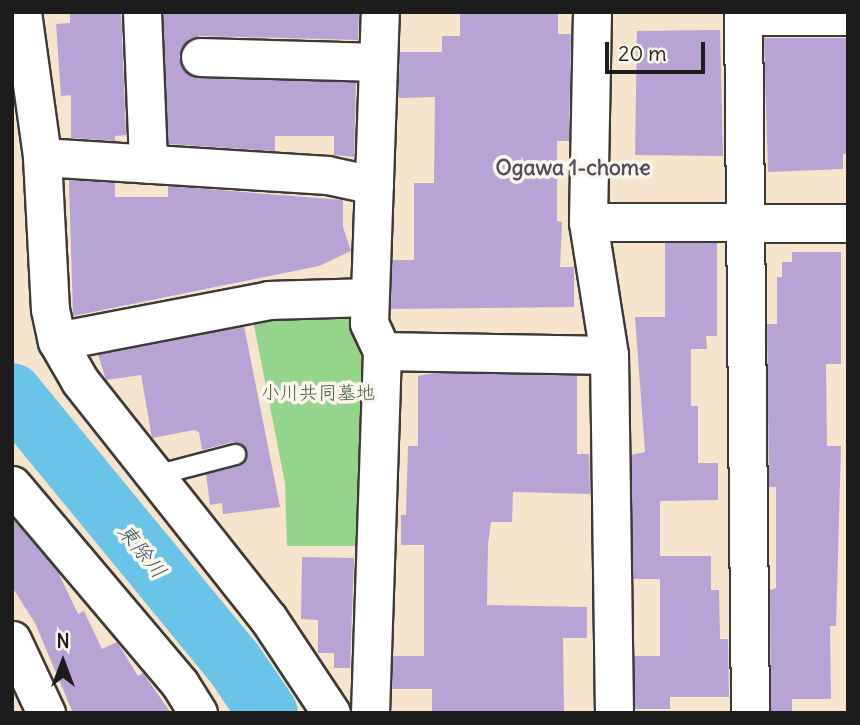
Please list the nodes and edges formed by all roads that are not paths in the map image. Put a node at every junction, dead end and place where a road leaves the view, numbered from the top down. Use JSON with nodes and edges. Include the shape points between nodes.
{"nodes":[{"id":1,"x":22,"y":12,"type":"edge"},
{"id":2,"x":142,"y":12,"type":"edge"},
{"id":3,"x":380,"y":12,"type":"edge"},
{"id":4,"x":592,"y":12,"type":"edge"},
{"id":5,"x":743,"y":14,"type":"edge"},
{"id":6,"x":848,"y":16,"type":"edge"},
{"id":7,"x":200,"y":57,"type":"dead end"},
{"id":8,"x":378,"y":62,"type":"junction"},
{"id":9,"x":42,"y":157,"type":"junction"},
{"id":10,"x":148,"y":164,"type":"junction"},
{"id":11,"x":374,"y":185,"type":"junction"},
{"id":12,"x":588,"y":222,"type":"junction"},
{"id":13,"x":746,"y":222,"type":"junction"},
{"id":14,"x":848,"y":223,"type":"edge"},
{"id":15,"x":369,"y":297,"type":"junction"},
{"id":16,"x":57,"y":341,"type":"junction"},
{"id":17,"x":382,"y":351,"type":"junction"},
{"id":18,"x":609,"y":355,"type":"junction"},
{"id":19,"x":235,"y":454,"type":"dead end"},
{"id":20,"x":155,"y":475,"type":"junction"},
{"id":21,"x":12,"y":485,"type":"edge"},
{"id":22,"x":12,"y":640,"type":"edge"},
{"id":23,"x":39,"y":711,"type":"edge"},
{"id":24,"x":198,"y":713,"type":"edge"},
{"id":25,"x":331,"y":713,"type":"edge"},
{"id":26,"x":370,"y":713,"type":"edge"},
{"id":27,"x":614,"y":713,"type":"edge"},
{"id":28,"x":750,"y":713,"type":"edge"}],
"edges":[{"from":1,"to":9,"type":"street"},
{"from":2,"to":10,"type":"street"},
{"from":3,"to":8,"type":"street"},
{"from":4,"to":12,"type":"street"},
{"from":5,"to":6,"type":"street"},
{"from":5,"to":13,"type":"street"},
{"from":7,"to":8,"type":"street"},
{"from":8,"to":11,"type":"street"},
{"from":9,"to":10,"type":"street"},
{"from":9,"to":16,"type":"street","via":[[50,309]]},
{"from":10,"to":11,"type":"street","via":[[327,175]]},
{"from":11,"to":15,"type":"street"},
{"from":12,"to":13,"type":"street"},
{"from":12,"to":18,"type":"street"},
{"from":13,"to":14,"type":"street"},
{"from":13,"to":28,"type":"street"},
{"from":15,"to":16,"type":"street","via":[[269,300]]},
{"from":15,"to":17,"type":"street","via":[[369,323]]},
{"from":16,"to":20,"type":"street","via":[[80,381]]},
{"from":17,"to":18,"type":"street"},
{"from":17,"to":26,"type":"street"},
{"from":18,"to":27,"type":"street"},
{"from":19,"to":20,"type":"lane"},
{"from":20,"to":25,"type":"street","via":[[268,618]]},
{"from":21,"to":24,"type":"street","via":[[180,684]]},
{"from":22,"to":23,"type":"street"}]}
